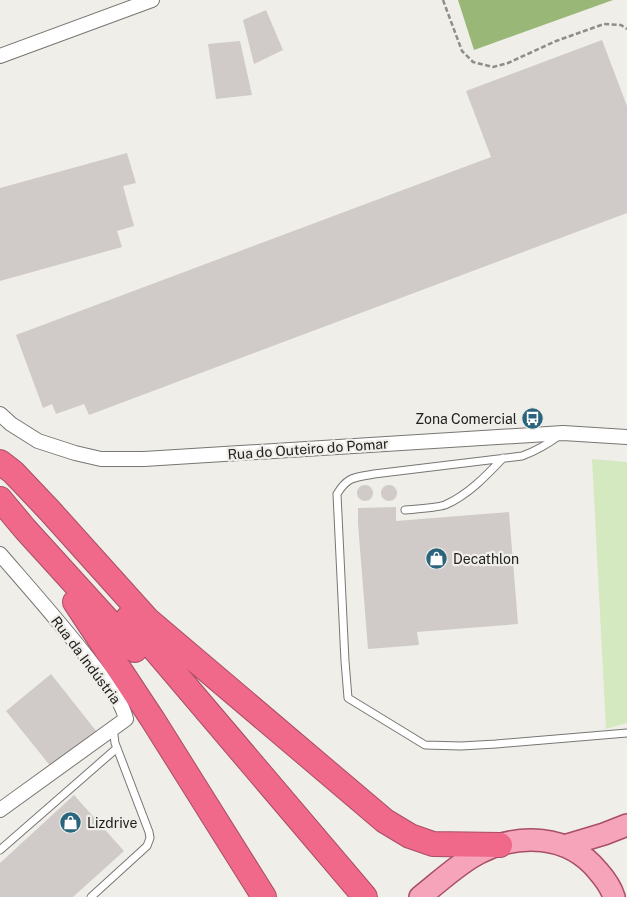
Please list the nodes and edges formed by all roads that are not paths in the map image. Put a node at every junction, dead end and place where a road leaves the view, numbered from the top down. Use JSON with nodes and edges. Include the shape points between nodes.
{"nodes":[{"id":1,"x":152,"y":0,"type":"edge"},
{"id":2,"x":0,"y":56,"type":"edge"},
{"id":3,"x":0,"y":414,"type":"edge"},
{"id":4,"x":563,"y":433,"type":"junction"},
{"id":5,"x":627,"y":437,"type":"edge"},
{"id":6,"x":503,"y":458,"type":"junction"},
{"id":7,"x":0,"y":462,"type":"edge"},
{"id":8,"x":0,"y":468,"type":"edge"},
{"id":9,"x":0,"y":499,"type":"edge"},
{"id":10,"x":405,"y":510,"type":"dead end"},
{"id":11,"x":25,"y":529,"type":"junction"},
{"id":12,"x":0,"y":554,"type":"edge"},
{"id":13,"x":140,"y":719,"type":"junction"},
{"id":14,"x":113,"y":728,"type":"junction"},
{"id":15,"x":627,"y":733,"type":"edge"},
{"id":16,"x":117,"y":748,"type":"junction"},
{"id":17,"x":0,"y":810,"type":"edge"},
{"id":18,"x":627,"y":826,"type":"edge"},
{"id":19,"x":500,"y":845,"type":"junction"},
{"id":20,"x":564,"y":846,"type":"junction"},
{"id":21,"x":0,"y":850,"type":"edge"},
{"id":22,"x":91,"y":897,"type":"edge"},
{"id":23,"x":264,"y":897,"type":"edge"},
{"id":24,"x":352,"y":897,"type":"edge"},
{"id":25,"x":365,"y":897,"type":"edge"},
{"id":26,"x":420,"y":897,"type":"edge"},
{"id":27,"x":614,"y":897,"type":"edge"}],
"edges":[{"from":1,"to":2,"type":"street"},
{"from":3,"to":4,"type":"street","name":"Rua do Outeiro do Pomar","via":[[38,441],[101,459]]},
{"from":4,"to":5,"type":"street","name":"Rua do Outeiro do Pomar"},
{"from":4,"to":6,"type":"lane","via":[[531,453]]},
{"from":6,"to":10,"type":"lane","via":[[462,495],[443,505]]},
{"from":6,"to":15,"type":"lane","via":[[374,474],[344,483],[337,494],[348,698],[425,745],[496,744]]},
{"from":7,"to":19,"type":"highway","via":[[50,511],[148,620],[385,821],[410,836],[433,844]]},
{"from":8,"to":25,"type":"highway"},
{"from":9,"to":11,"type":"highway"},
{"from":11,"to":13,"type":"highway","via":[[112,656]]},
{"from":11,"to":24,"type":"highway"},
{"from":12,"to":13,"type":"street","name":"Rua da Indústria","via":[[89,660],[124,712]]},
{"from":13,"to":14,"type":"street","name":"Rua da Indústria"},
{"from":13,"to":23,"type":"highway"},
{"from":14,"to":16,"type":"lane"},
{"from":14,"to":17,"type":"street","name":"Rua da Indústria"},
{"from":16,"to":21,"type":"lane"},
{"from":16,"to":22,"type":"lane","via":[[150,838],[147,846]]},
{"from":18,"to":20,"type":"main road"},
{"from":19,"to":20,"type":"main road","via":[[531,839]]},
{"from":19,"to":26,"type":"main road","via":[[468,859]]},
{"from":20,"to":27,"type":"main road","via":[[595,866]]}]}
